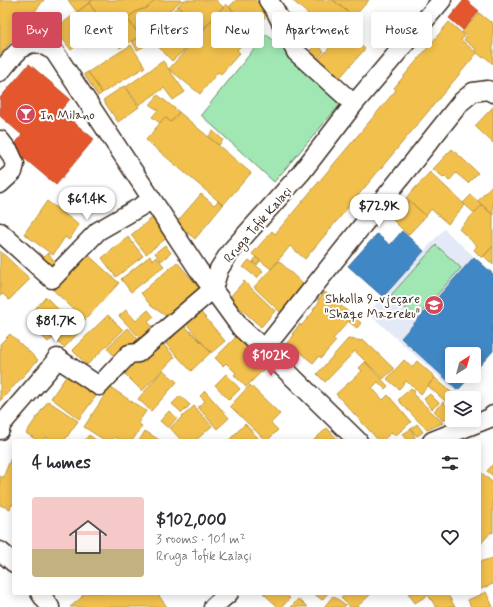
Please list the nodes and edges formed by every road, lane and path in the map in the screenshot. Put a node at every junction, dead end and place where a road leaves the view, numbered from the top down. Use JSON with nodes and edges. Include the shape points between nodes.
{"nodes":[{"id":1,"x":268,"y":0,"type":"edge"},
{"id":2,"x":442,"y":0,"type":"edge"},
{"id":3,"x":0,"y":72,"type":"edge"},
{"id":4,"x":493,"y":93,"type":"edge"},
{"id":5,"x":354,"y":104,"type":"junction"},
{"id":6,"x":0,"y":140,"type":"edge"},
{"id":7,"x":0,"y":184,"type":"edge"},
{"id":8,"x":152,"y":200,"type":"junction"},
{"id":9,"x":0,"y":232,"type":"edge"},
{"id":10,"x":212,"y":289,"type":"junction"},
{"id":11,"x":264,"y":349,"type":"junction"},
{"id":12,"x":492,"y":418,"type":"edge"},
{"id":13,"x":1,"y":426,"type":"edge"},
{"id":14,"x":356,"y":439,"type":"edge"},
{"id":15,"x":437,"y":439,"type":"edge"},
{"id":16,"x":0,"y":551,"type":"edge"},
{"id":17,"x":12,"y":561,"type":"edge"},
{"id":18,"x":41,"y":595,"type":"edge"},
{"id":19,"x":228,"y":595,"type":"edge"},
{"id":20,"x":50,"y":607,"type":"edge"},
{"id":21,"x":213,"y":607,"type":"edge"}],
"edges":[{"from":1,"to":5,"type":"street","via":[[296,52]]},
{"from":2,"to":5,"type":"street","name":"Rruga Tofik Kalaçi"},
{"from":3,"to":8,"type":"street","via":[[22,47],[31,42],[54,51]]},
{"from":4,"to":11,"type":"street","via":[[488,90],[473,92],[461,102]]},
{"from":5,"to":10,"type":"street","name":"Rruga Tofik Kalaçi","via":[[301,173],[230,252],[219,269]]},
{"from":6,"to":7,"type":"street","via":[[15,164],[13,172]]},
{"from":8,"to":9,"type":"street","via":[[98,231],[52,279]]},
{"from":8,"to":10,"type":"street"},
{"from":10,"to":11,"type":"street","via":[[241,328]]},
{"from":10,"to":13,"type":"street","via":[[138,352],[129,354],[99,386],[57,358]]},
{"from":11,"to":14,"type":"street"},
{"from":12,"to":15,"type":"street"},
{"from":16,"to":17,"type":"street"},
{"from":18,"to":20,"type":"street"},
{"from":19,"to":21,"type":"street"}]}
